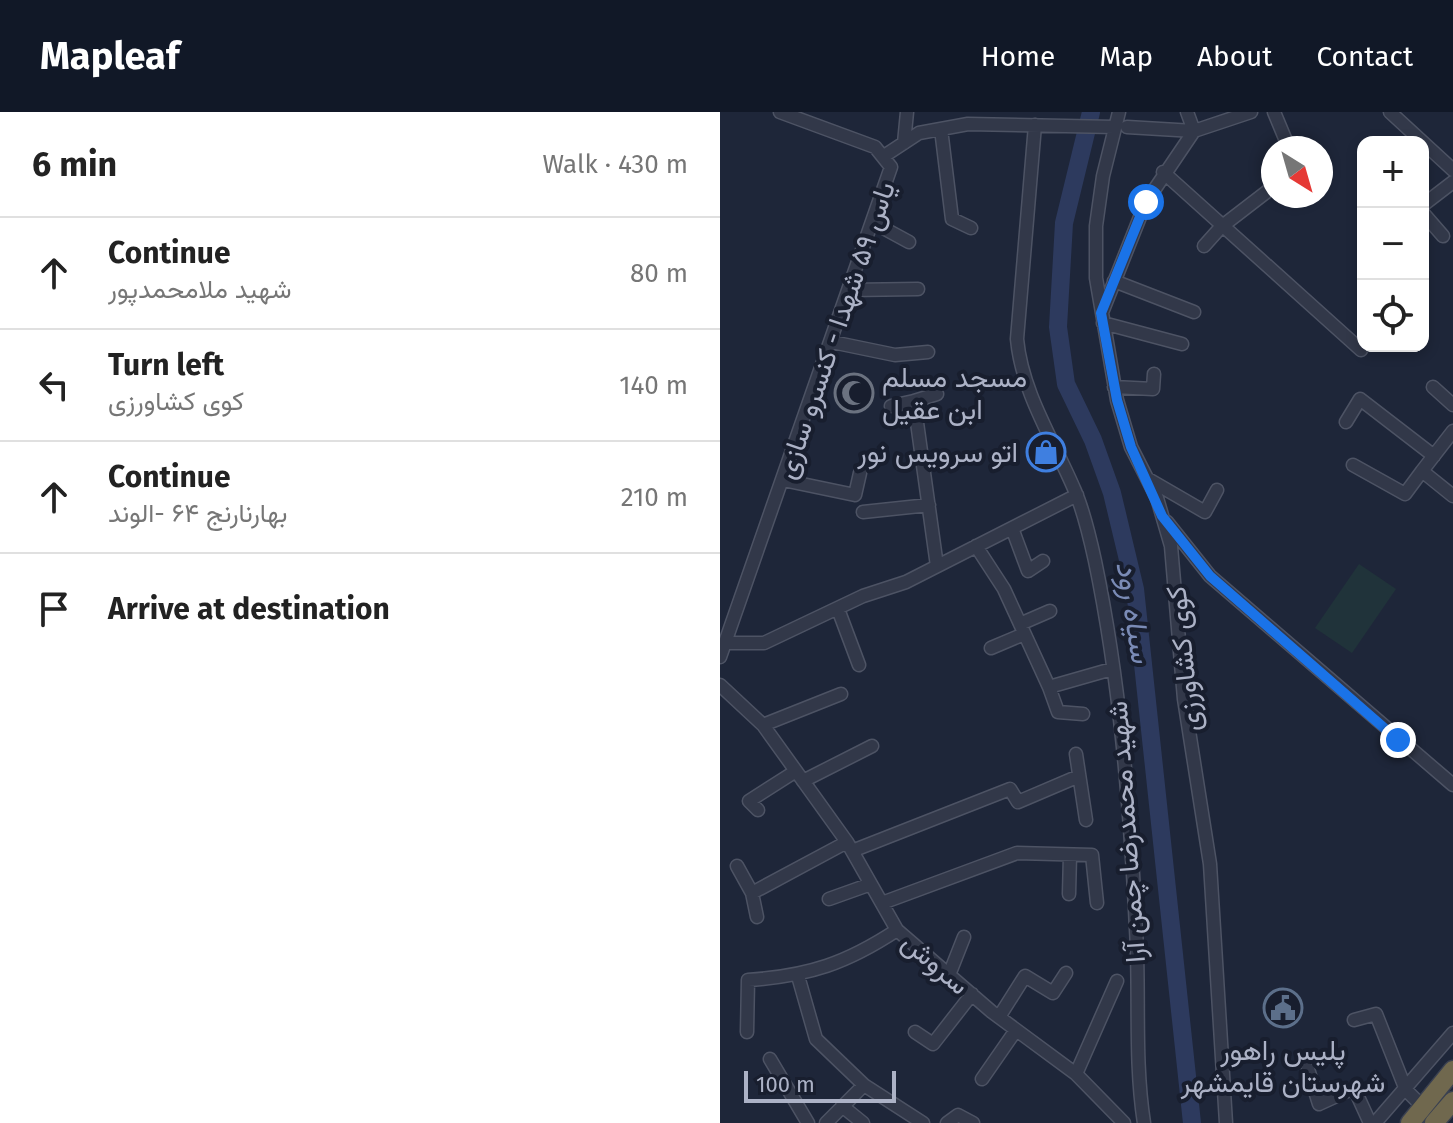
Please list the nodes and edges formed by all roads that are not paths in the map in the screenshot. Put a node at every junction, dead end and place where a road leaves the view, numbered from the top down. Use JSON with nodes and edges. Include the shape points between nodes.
{"nodes":[{"id":1,"x":780,"y":112,"type":"edge"},
{"id":2,"x":907,"y":112,"type":"edge"},
{"id":3,"x":1119,"y":112,"type":"edge"},
{"id":4,"x":1187,"y":112,"type":"edge"},
{"id":5,"x":1251,"y":112,"type":"edge"},
{"id":6,"x":1274,"y":112,"type":"edge"},
{"id":7,"x":1390,"y":112,"type":"edge"},
{"id":8,"x":969,"y":118,"type":"edge"},
{"id":9,"x":1041,"y":125,"type":"junction"},
{"id":10,"x":1117,"y":127,"type":"junction"},
{"id":11,"x":941,"y":129,"type":"junction"},
{"id":12,"x":1194,"y":131,"type":"junction"},
{"id":13,"x":1284,"y":136,"type":"edge"},
{"id":14,"x":904,"y":143,"type":"junction"},
{"id":15,"x":884,"y":156,"type":"junction"},
{"id":16,"x":1452,"y":166,"type":"edge"},
{"id":17,"x":1163,"y":172,"type":"junction"},
{"id":18,"x":1453,"y":182,"type":"edge"},
{"id":19,"x":1261,"y":196,"type":"edge"},
{"id":20,"x":1429,"y":200,"type":"edge"},
{"id":21,"x":1429,"y":220,"type":"edge"},
{"id":22,"x":874,"y":223,"type":"junction"},
{"id":23,"x":1221,"y":227,"type":"junction"},
{"id":24,"x":971,"y":228,"type":"dead end"},
{"id":25,"x":1443,"y":236,"type":"dead end"},
{"id":26,"x":909,"y":242,"type":"dead end"},
{"id":27,"x":1204,"y":246,"type":"dead end"},
{"id":28,"x":1096,"y":263,"type":"junction"},
{"id":29,"x":1121,"y":263,"type":"junction"},
{"id":30,"x":1114,"y":281,"type":"junction"},
{"id":31,"x":918,"y":289,"type":"dead end"},
{"id":32,"x":850,"y":290,"type":"junction"},
{"id":33,"x":1194,"y":312,"type":"dead end"},
{"id":34,"x":1102,"y":318,"type":"junction"},
{"id":35,"x":832,"y":342,"type":"junction"},
{"id":36,"x":1182,"y":344,"type":"dead end"},
{"id":37,"x":1357,"y":346,"type":"edge"},
{"id":38,"x":928,"y":352,"type":"dead end"},
{"id":39,"x":1154,"y":374,"type":"dead end"},
{"id":40,"x":1114,"y":387,"type":"junction"},
{"id":41,"x":1433,"y":387,"type":"dead end"},
{"id":42,"x":937,"y":394,"type":"dead end"},
{"id":43,"x":914,"y":401,"type":"junction"},
{"id":44,"x":1453,"y":405,"type":"edge"},
{"id":45,"x":891,"y":406,"type":"dead end"},
{"id":46,"x":1346,"y":422,"type":"dead end"},
{"id":47,"x":1453,"y":431,"type":"edge"},
{"id":48,"x":1434,"y":456,"type":"junction"},
{"id":49,"x":1353,"y":465,"type":"dead end"},
{"id":50,"x":1422,"y":471,"type":"junction"},
{"id":51,"x":860,"y":473,"type":"dead end"},
{"id":52,"x":1148,"y":479,"type":"junction"},
{"id":53,"x":783,"y":480,"type":"junction"},
{"id":54,"x":1217,"y":490,"type":"dead end"},
{"id":55,"x":1077,"y":495,"type":"junction"},
{"id":56,"x":1453,"y":496,"type":"edge"},
{"id":57,"x":929,"y":505,"type":"junction"},
{"id":58,"x":863,"y":512,"type":"dead end"},
{"id":59,"x":1162,"y":516,"type":"junction"},
{"id":60,"x":1012,"y":528,"type":"junction"},
{"id":61,"x":976,"y":546,"type":"junction"},
{"id":62,"x":1043,"y":561,"type":"dead end"},
{"id":63,"x":937,"y":566,"type":"junction"},
{"id":64,"x":838,"y":609,"type":"junction"},
{"id":65,"x":1050,"y":611,"type":"dead end"},
{"id":66,"x":1022,"y":629,"type":"junction"},
{"id":67,"x":725,"y":643,"type":"junction"},
{"id":68,"x":991,"y":648,"type":"dead end"},
{"id":69,"x":720,"y":657,"type":"edge"},
{"id":70,"x":859,"y":665,"type":"dead end"},
{"id":71,"x":1112,"y":669,"type":"junction"},
{"id":72,"x":720,"y":685,"type":"edge"},
{"id":73,"x":1049,"y":687,"type":"junction"},
{"id":74,"x":841,"y":694,"type":"dead end"},
{"id":75,"x":1083,"y":714,"type":"dead end"},
{"id":76,"x":763,"y":725,"type":"junction"},
{"id":77,"x":872,"y":746,"type":"dead end"},
{"id":78,"x":1076,"y":754,"type":"dead end"},
{"id":79,"x":799,"y":776,"type":"junction"},
{"id":80,"x":1079,"y":776,"type":"junction"},
{"id":81,"x":1453,"y":785,"type":"edge"},
{"id":82,"x":758,"y":810,"type":"dead end"},
{"id":83,"x":1086,"y":820,"type":"dead end"},
{"id":84,"x":849,"y":846,"type":"junction"},
{"id":85,"x":1070,"y":855,"type":"junction"},
{"id":86,"x":737,"y":866,"type":"dead end"},
{"id":87,"x":871,"y":884,"type":"junction"},
{"id":88,"x":752,"y":893,"type":"junction"},
{"id":89,"x":1069,"y":894,"type":"dead end"},
{"id":90,"x":829,"y":899,"type":"dead end"},
{"id":91,"x":882,"y":903,"type":"junction"},
{"id":92,"x":1097,"y":903,"type":"dead end"},
{"id":93,"x":757,"y":917,"type":"dead end"},
{"id":94,"x":897,"y":930,"type":"junction"},
{"id":95,"x":964,"y":937,"type":"dead end"},
{"id":96,"x":1066,"y":973,"type":"dead end"},
{"id":97,"x":949,"y":975,"type":"junction"},
{"id":98,"x":798,"y":976,"type":"junction"},
{"id":99,"x":1117,"y":981,"type":"dead end"},
{"id":100,"x":972,"y":994,"type":"junction"},
{"id":101,"x":999,"y":1017,"type":"junction"},
{"id":102,"x":1354,"y":1020,"type":"dead end"},
{"id":103,"x":1016,"y":1030,"type":"junction"},
{"id":104,"x":747,"y":1032,"type":"dead end"},
{"id":105,"x":915,"y":1032,"type":"dead end"},
{"id":106,"x":1453,"y":1033,"type":"edge"},
{"id":107,"x":770,"y":1059,"type":"dead end"},
{"id":108,"x":1308,"y":1069,"type":"dead end"},
{"id":109,"x":1453,"y":1070,"type":"edge"},
{"id":110,"x":1076,"y":1074,"type":"junction"},
{"id":111,"x":982,"y":1079,"type":"dead end"},
{"id":112,"x":864,"y":1085,"type":"junction"},
{"id":113,"x":1406,"y":1090,"type":"junction"},
{"id":114,"x":1453,"y":1101,"type":"edge"},
{"id":115,"x":842,"y":1106,"type":"junction"},
{"id":116,"x":1429,"y":1115,"type":"edge"},
{"id":117,"x":808,"y":1123,"type":"edge"},
{"id":118,"x":826,"y":1123,"type":"edge"},
{"id":119,"x":863,"y":1123,"type":"edge"},
{"id":120,"x":923,"y":1123,"type":"edge"},
{"id":121,"x":947,"y":1123,"type":"edge"},
{"id":122,"x":973,"y":1123,"type":"edge"},
{"id":123,"x":1124,"y":1123,"type":"edge"},
{"id":124,"x":1144,"y":1123,"type":"edge"},
{"id":125,"x":1226,"y":1123,"type":"edge"},
{"id":126,"x":1373,"y":1123,"type":"edge"},
{"id":127,"x":1410,"y":1123,"type":"edge"}],
"edges":[{"from":1,"to":15,"type":"street","name":"یاس ۵۹ شهدا - کنسرو سازی","via":[[875,147]]},
{"from":2,"to":14,"type":"street"},
{"from":3,"to":10,"type":"street","name":"کوی کشاورزی"},
{"from":4,"to":12,"type":"street"},
{"from":5,"to":12,"type":"street"},
{"from":6,"to":13,"type":"street"},
{"from":7,"to":16,"type":"street"},
{"from":8,"to":9,"type":"street"},
{"from":8,"to":11,"type":"street"},
{"from":9,"to":10,"type":"street"},
{"from":9,"to":55,"type":"street","name":"شهید محمدرضا چمن آرا","via":[[1017,339],[1024,380]]},
{"from":10,"to":12,"type":"street"},
{"from":10,"to":28,"type":"street","name":"کوی کشاورزی","via":[[1103,176]]},
{"from":11,"to":14,"type":"street","via":[[919,133]]},
{"from":11,"to":24,"type":"street","via":[[952,219]]},
{"from":12,"to":17,"type":"street"},
{"from":14,"to":15,"type":"street"},
{"from":15,"to":22,"type":"street","name":"یاس ۵۹ شهدا - کنسرو سازی","via":[[891,167]]},
{"from":17,"to":23,"type":"street"},
{"from":17,"to":29,"type":"street"},
{"from":18,"to":20,"type":"street"},
{"from":19,"to":23,"type":"street"},
{"from":21,"to":25,"type":"street"},
{"from":22,"to":26,"type":"street"},
{"from":22,"to":32,"type":"street","name":"یاس ۵۹ شهدا - کنسرو سازی"},
{"from":23,"to":27,"type":"street"},
{"from":23,"to":37,"type":"street"},
{"from":28,"to":29,"type":"street"},
{"from":28,"to":34,"type":"street","name":"کوی کشاورزی"},
{"from":29,"to":30,"type":"street"},
{"from":30,"to":33,"type":"street"},
{"from":30,"to":34,"type":"street"},
{"from":31,"to":32,"type":"street"},
{"from":32,"to":35,"type":"street","name":"یاس ۵۹ شهدا - کنسرو سازی"},
{"from":34,"to":36,"type":"street"},
{"from":34,"to":40,"type":"street","name":"کوی کشاورزی"},
{"from":35,"to":38,"type":"street","via":[[895,355]]},
{"from":35,"to":53,"type":"street","name":"یاس ۵۹ شهدا - کنسرو سازی"},
{"from":39,"to":40,"type":"street","via":[[1153,395]]},
{"from":40,"to":52,"type":"street","name":"کوی کشاورزی","via":[[1131,447]]},
{"from":41,"to":44,"type":"street"},
{"from":42,"to":43,"type":"street"},
{"from":43,"to":45,"type":"street"},
{"from":43,"to":57,"type":"street"},
{"from":46,"to":48,"type":"street","via":[[1360,399]]},
{"from":47,"to":48,"type":"street"},
{"from":48,"to":50,"type":"street"},
{"from":49,"to":50,"type":"street","via":[[1405,494]]},
{"from":50,"to":56,"type":"street"},
{"from":51,"to":53,"type":"street","via":[[855,495]]},
{"from":52,"to":54,"type":"street","via":[[1205,512]]},
{"from":52,"to":59,"type":"street","name":"کوی کشاورزی"},
{"from":53,"to":67,"type":"street","name":"یاس ۵۹ شهدا - کنسرو سازی"},
{"from":55,"to":60,"type":"street"},
{"from":55,"to":71,"type":"street","name":"شهید محمدرضا چمن آرا","via":[[1095,560]]},
{"from":57,"to":58,"type":"street"},
{"from":57,"to":63,"type":"street"},
{"from":59,"to":81,"type":"street","via":[[1210,576]]},
{"from":59,"to":125,"type":"street","name":"کوی کشاورزی","via":[[1171,546],[1184,699],[1210,864]]},
{"from":60,"to":61,"type":"street"},
{"from":60,"to":62,"type":"street","via":[[1028,571]]},
{"from":61,"to":63,"type":"street"},
{"from":61,"to":66,"type":"street"},
{"from":63,"to":64,"type":"street"},
{"from":64,"to":67,"type":"street","via":[[764,643]]},
{"from":64,"to":70,"type":"street"},
{"from":65,"to":66,"type":"street"},
{"from":66,"to":68,"type":"street"},
{"from":66,"to":73,"type":"street"},
{"from":67,"to":69,"type":"street","name":"یاس ۵۹ شهدا - کنسرو سازی"},
{"from":71,"to":73,"type":"street"},
{"from":71,"to":124,"type":"street","name":"شهید محمدرضا چمن آرا","via":[[1136,916],[1138,1085]]},
{"from":72,"to":76,"type":"street","name":"سروش"},
{"from":73,"to":75,"type":"street","via":[[1058,712]]},
{"from":74,"to":76,"type":"street"},
{"from":76,"to":79,"type":"street","name":"سروش"},
{"from":77,"to":79,"type":"street"},
{"from":78,"to":80,"type":"street"},
{"from":79,"to":82,"type":"street","via":[[749,801]]},
{"from":79,"to":84,"type":"street","name":"سروش"},
{"from":80,"to":83,"type":"street"},
{"from":80,"to":84,"type":"street","via":[[1018,802],[1010,789]]},
{"from":84,"to":87,"type":"street","name":"سروش"},
{"from":84,"to":88,"type":"street"},
{"from":85,"to":89,"type":"street"},
{"from":85,"to":91,"type":"street","via":[[1017,853]]},
{"from":85,"to":92,"type":"street","via":[[1092,855]]},
{"from":86,"to":88,"type":"street"},
{"from":87,"to":90,"type":"street"},
{"from":87,"to":91,"type":"street","name":"سروش"},
{"from":88,"to":93,"type":"street"},
{"from":91,"to":94,"type":"street","name":"سروش"},
{"from":94,"to":97,"type":"street","name":"سروش"},
{"from":94,"to":98,"type":"street","via":[[857,956]]},
{"from":95,"to":97,"type":"street"},
{"from":96,"to":101,"type":"street","via":[[1053,993],[1025,976]]},
{"from":97,"to":100,"type":"street","name":"سروش"},
{"from":98,"to":104,"type":"street","via":[[748,980]]},
{"from":98,"to":112,"type":"street","via":[[816,1039]]},
{"from":99,"to":110,"type":"street"},
{"from":100,"to":101,"type":"street","name":"سروش"},
{"from":100,"to":105,"type":"street","via":[[933,1044]]},
{"from":101,"to":103,"type":"street","name":"سروش"},
{"from":102,"to":113,"type":"street","via":[[1376,1014]]},
{"from":103,"to":110,"type":"street","name":"سروش"},
{"from":103,"to":111,"type":"street"},
{"from":106,"to":113,"type":"street"},
{"from":107,"to":117,"type":"street"},
{"from":108,"to":126,"type":"street","via":[[1319,1104],[1354,1088]]},
{"from":109,"to":116,"type":"highway"},
{"from":110,"to":123,"type":"street","name":"سروش"},
{"from":112,"to":115,"type":"street"},
{"from":112,"to":120,"type":"street"},
{"from":113,"to":116,"type":"street"},
{"from":113,"to":126,"type":"street"},
{"from":114,"to":116,"type":"highway"},
{"from":115,"to":118,"type":"street"},
{"from":115,"to":119,"type":"street"},
{"from":116,"to":127,"type":"highway"},
{"from":121,"to":122,"type":"street","via":[[958,1115]]}]}
